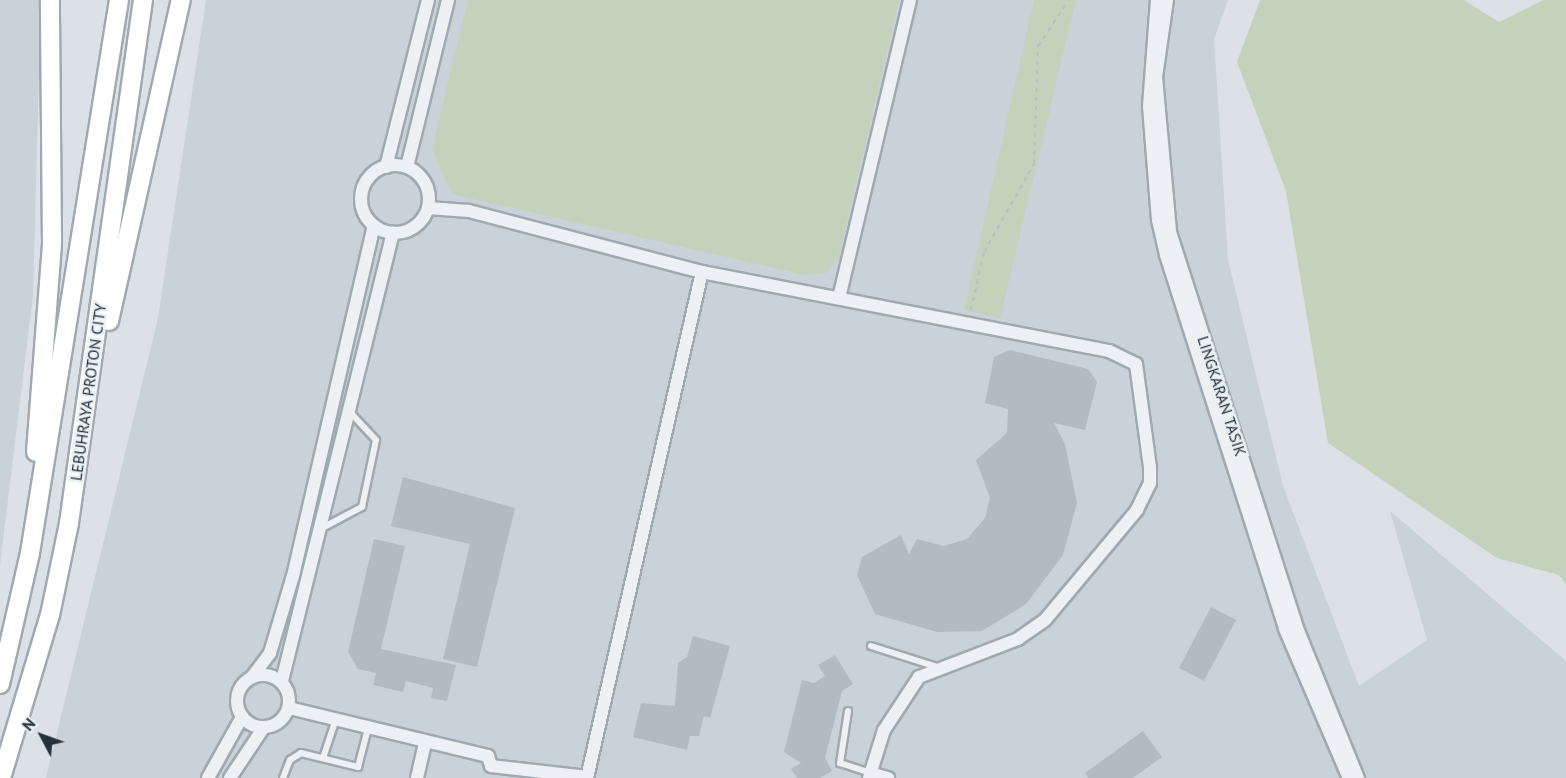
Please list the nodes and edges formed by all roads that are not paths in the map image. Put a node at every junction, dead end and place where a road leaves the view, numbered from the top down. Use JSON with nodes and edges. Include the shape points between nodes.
{"nodes":[{"id":1,"x":50,"y":0,"type":"edge"},
{"id":2,"x":119,"y":0,"type":"edge"},
{"id":3,"x":143,"y":0,"type":"edge"},
{"id":4,"x":181,"y":0,"type":"edge"},
{"id":5,"x":428,"y":0,"type":"edge"},
{"id":6,"x":448,"y":0,"type":"edge"},
{"id":7,"x":910,"y":0,"type":"edge"},
{"id":8,"x":1157,"y":0,"type":"edge"},
{"id":9,"x":1167,"y":0,"type":"edge"},
{"id":10,"x":386,"y":166,"type":"junction"},
{"id":11,"x":407,"y":167,"type":"junction"},
{"id":12,"x":428,"y":208,"type":"junction"},
{"id":13,"x":374,"y":226,"type":"junction"},
{"id":14,"x":393,"y":233,"type":"junction"},
{"id":15,"x":702,"y":272,"type":"junction"},
{"id":16,"x":839,"y":298,"type":"junction"},
{"id":17,"x":350,"y":412,"type":"junction"},
{"id":18,"x":69,"y":523,"type":"junction"},
{"id":19,"x":324,"y":526,"type":"junction"},
{"id":20,"x":30,"y":553,"type":"junction"},
{"id":21,"x":871,"y":646,"type":"dead end"},
{"id":22,"x":937,"y":667,"type":"junction"},
{"id":23,"x":252,"y":676,"type":"junction"},
{"id":24,"x":282,"y":681,"type":"junction"},
{"id":25,"x":0,"y":684,"type":"edge"},
{"id":26,"x":289,"y":708,"type":"junction"},
{"id":27,"x":848,"y":711,"type":"dead end"},
{"id":28,"x":242,"y":717,"type":"junction"},
{"id":29,"x":336,"y":719,"type":"junction"},
{"id":30,"x":264,"y":727,"type":"junction"},
{"id":31,"x":368,"y":728,"type":"junction"},
{"id":32,"x":425,"y":743,"type":"junction"},
{"id":33,"x":323,"y":759,"type":"junction"},
{"id":34,"x":490,"y":772,"type":"edge"},
{"id":35,"x":869,"y":776,"type":"edge"},
{"id":36,"x":1,"y":778,"type":"edge"},
{"id":37,"x":208,"y":778,"type":"edge"},
{"id":38,"x":230,"y":778,"type":"edge"},
{"id":39,"x":283,"y":778,"type":"edge"},
{"id":40,"x":417,"y":778,"type":"edge"},
{"id":41,"x":587,"y":778,"type":"edge"},
{"id":42,"x":888,"y":778,"type":"edge"},
{"id":43,"x":1349,"y":778,"type":"edge"},
{"id":44,"x":1358,"y":778,"type":"edge"}],
"edges":[{"from":1,"to":20,"type":"main road","via":[[52,243]]},
{"from":2,"to":20,"type":"main road","name":"LEBUHRAYA PROTON CITY"},
{"from":3,"to":18,"type":"main road","name":"LEBUHRAYA PROTON CITY"},
{"from":4,"to":18,"type":"main road"},
{"from":5,"to":10,"type":"street"},
{"from":6,"to":11,"type":"street"},
{"from":7,"to":16,"type":"street"},
{"from":8,"to":43,"type":"street","via":[[1149,80],[1163,243],[1285,629]]},
{"from":9,"to":44,"type":"street","name":"LINGKARAN TASIK","via":[[1156,77],[1170,232],[1299,633]]},
{"from":10,"to":11,"type":"street"},
{"from":10,"to":13,"type":"street","via":[[371,176],[362,193],[364,211]]},
{"from":11,"to":12,"type":"street","via":[[423,179]]},
{"from":12,"to":14,"type":"street","via":[[415,226]]},
{"from":12,"to":15,"type":"street","via":[[469,211]]},
{"from":13,"to":14,"type":"street"},
{"from":13,"to":23,"type":"street","via":[[293,576],[270,653]]},
{"from":14,"to":17,"type":"street"},
{"from":15,"to":16,"type":"street"},
{"from":15,"to":41,"type":"street"},
{"from":16,"to":22,"type":"street","via":[[1109,351],[1136,364],[1150,483],[1137,510],[1045,620],[1018,639]]},
{"from":17,"to":19,"type":"street"},
{"from":17,"to":19,"type":"lane","via":[[376,440],[362,507]]},
{"from":18,"to":36,"type":"main road","name":"LEBUHRAYA PROTON CITY","via":[[50,615]]},
{"from":19,"to":24,"type":"street"},
{"from":20,"to":25,"type":"main road","name":"LEBUHRAYA PROTON CITY"},
{"from":21,"to":22,"type":"lane"},
{"from":22,"to":35,"type":"street","via":[[904,692]]},
{"from":23,"to":24,"type":"street","via":[[267,674]]},
{"from":23,"to":28,"type":"street","via":[[237,694]]},
{"from":24,"to":26,"type":"street"},
{"from":26,"to":29,"type":"street"},
{"from":26,"to":30,"type":"street","via":[[279,722]]},
{"from":27,"to":35,"type":"lane","via":[[840,763]]},
{"from":28,"to":30,"type":"street"},
{"from":28,"to":37,"type":"street"},
{"from":29,"to":31,"type":"street"},
{"from":29,"to":33,"type":"lane"},
{"from":30,"to":38,"type":"street"},
{"from":31,"to":32,"type":"street"},
{"from":31,"to":33,"type":"lane","via":[[358,767]]},
{"from":32,"to":34,"type":"street","via":[[488,756]]},
{"from":32,"to":40,"type":"street"},
{"from":33,"to":39,"type":"lane","via":[[294,755]]},
{"from":34,"to":41,"type":"street"},
{"from":35,"to":42,"type":"street"}]}
